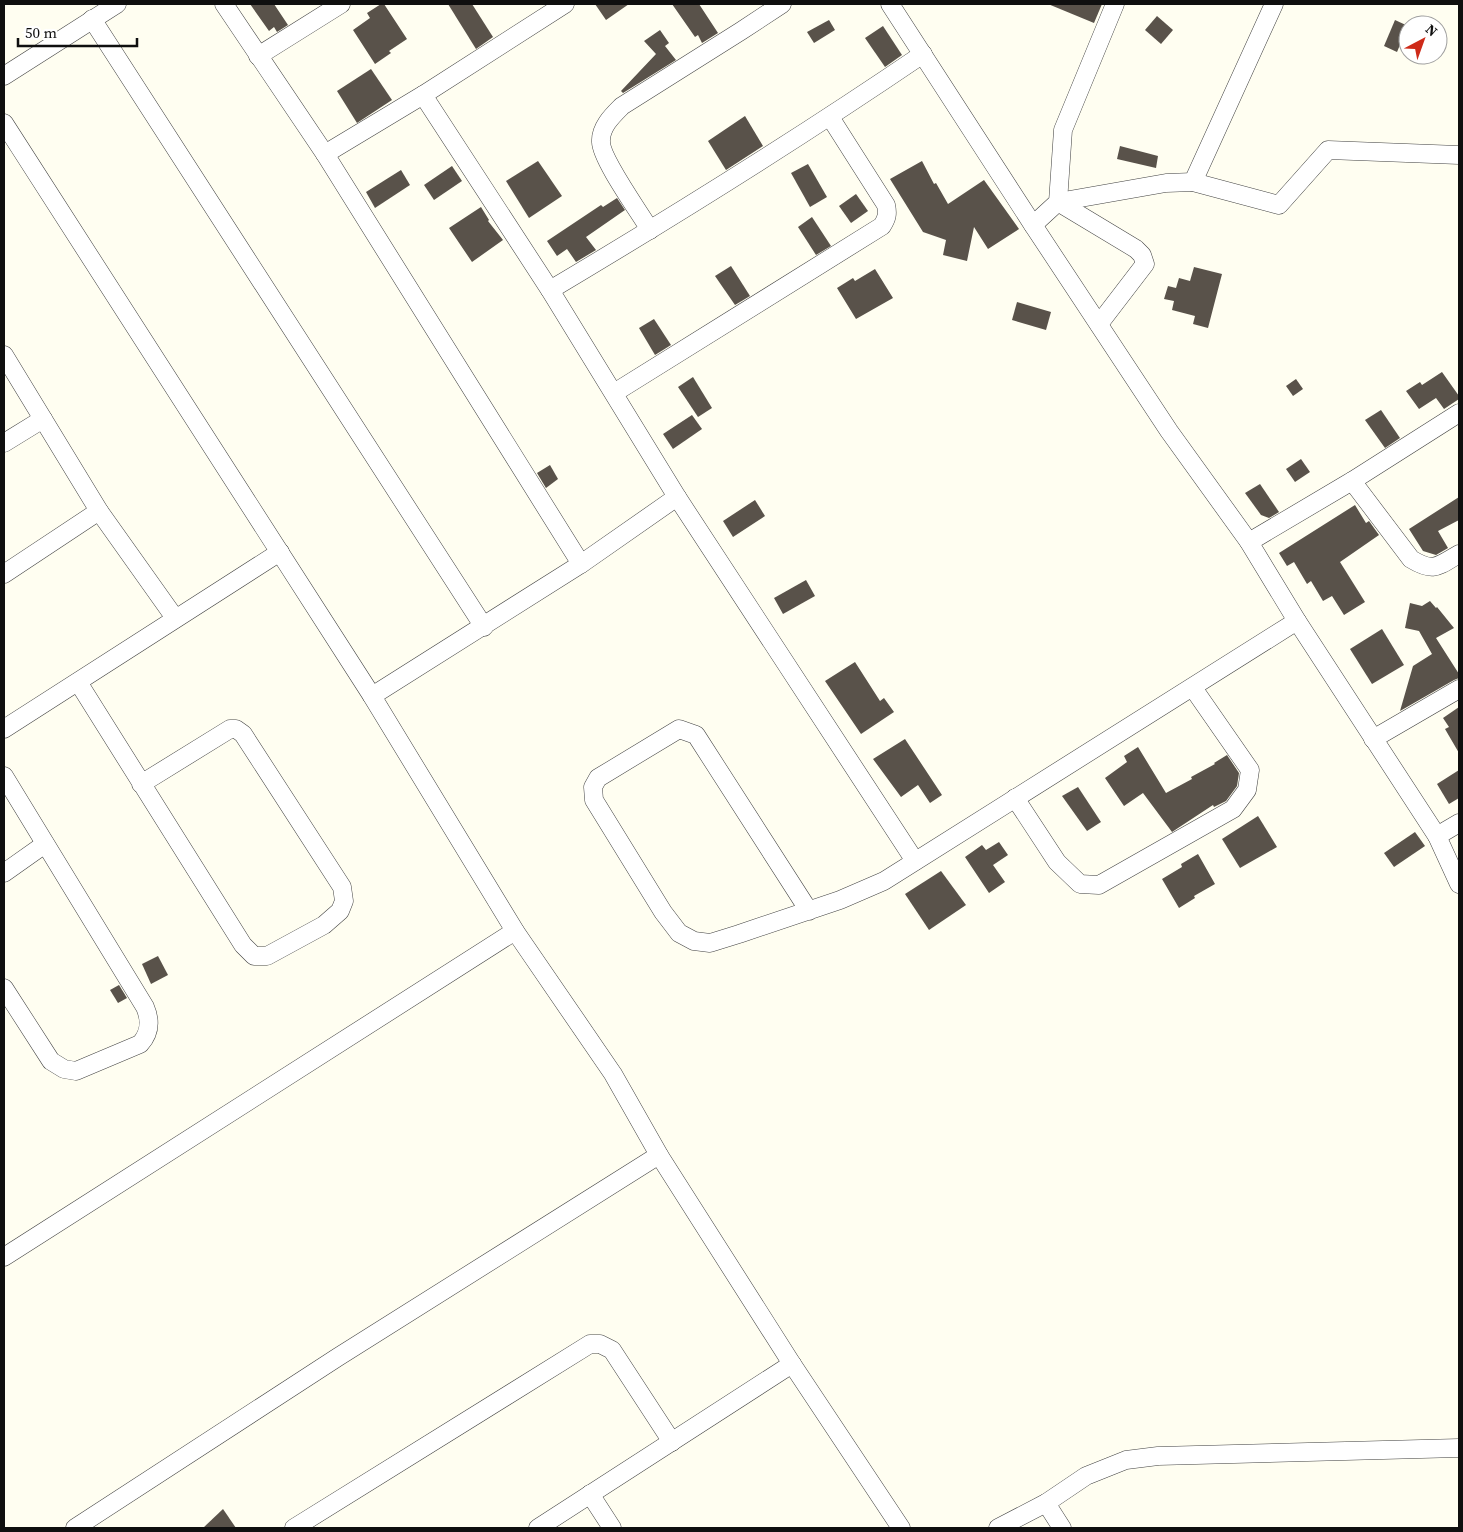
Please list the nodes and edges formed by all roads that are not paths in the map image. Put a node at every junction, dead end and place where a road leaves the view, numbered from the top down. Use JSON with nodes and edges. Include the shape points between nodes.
{"nodes":[{"id":1,"x":117,"y":4,"type":"edge"},
{"id":2,"x":224,"y":4,"type":"edge"},
{"id":3,"x":341,"y":4,"type":"edge"},
{"id":4,"x":565,"y":4,"type":"edge"},
{"id":5,"x":782,"y":4,"type":"edge"},
{"id":6,"x":890,"y":4,"type":"edge"},
{"id":7,"x":1115,"y":4,"type":"edge"},
{"id":8,"x":1274,"y":4,"type":"edge"},
{"id":9,"x":92,"y":19,"type":"junction"},
{"id":10,"x":923,"y":54,"type":"junction"},
{"id":11,"x":258,"y":56,"type":"junction"},
{"id":12,"x":4,"y":76,"type":"edge"},
{"id":13,"x":423,"y":95,"type":"junction"},
{"id":14,"x":830,"y":117,"type":"junction"},
{"id":15,"x":4,"y":123,"type":"edge"},
{"id":16,"x":325,"y":154,"type":"junction"},
{"id":17,"x":1459,"y":155,"type":"edge"},
{"id":18,"x":1193,"y":182,"type":"junction"},
{"id":19,"x":1058,"y":202,"type":"junction"},
{"id":20,"x":1033,"y":225,"type":"junction"},
{"id":21,"x":650,"y":230,"type":"junction"},
{"id":22,"x":550,"y":290,"type":"junction"},
{"id":23,"x":1099,"y":324,"type":"junction"},
{"id":24,"x":4,"y":356,"type":"edge"},
{"id":25,"x":614,"y":393,"type":"junction"},
{"id":26,"x":1459,"y":414,"type":"edge"},
{"id":27,"x":43,"y":419,"type":"junction"},
{"id":28,"x":4,"y":443,"type":"edge"},
{"id":29,"x":1352,"y":481,"type":"junction"},
{"id":30,"x":678,"y":497,"type":"junction"},
{"id":31,"x":99,"y":511,"type":"junction"},
{"id":32,"x":1249,"y":542,"type":"junction"},
{"id":33,"x":280,"y":552,"type":"junction"},
{"id":34,"x":1459,"y":554,"type":"edge"},
{"id":35,"x":581,"y":564,"type":"junction"},
{"id":36,"x":4,"y":574,"type":"edge"},
{"id":37,"x":176,"y":618,"type":"junction"},
{"id":38,"x":1297,"y":621,"type":"junction"},
{"id":39,"x":484,"y":627,"type":"junction"},
{"id":40,"x":78,"y":682,"type":"junction"},
{"id":41,"x":1193,"y":688,"type":"junction"},
{"id":42,"x":1459,"y":689,"type":"edge"},
{"id":43,"x":372,"y":696,"type":"junction"},
{"id":44,"x":4,"y":729,"type":"edge"},
{"id":45,"x":1373,"y":739,"type":"junction"},
{"id":46,"x":4,"y":776,"type":"edge"},
{"id":47,"x":141,"y":784,"type":"junction"},
{"id":48,"x":1015,"y":798,"type":"junction"},
{"id":49,"x":1459,"y":823,"type":"edge"},
{"id":50,"x":1437,"y":836,"type":"junction"},
{"id":51,"x":45,"y":844,"type":"junction"},
{"id":52,"x":915,"y":861,"type":"junction"},
{"id":53,"x":4,"y":872,"type":"edge"},
{"id":54,"x":1459,"y":884,"type":"edge"},
{"id":55,"x":809,"y":911,"type":"junction"},
{"id":56,"x":515,"y":931,"type":"junction"},
{"id":57,"x":4,"y":988,"type":"edge"},
{"id":58,"x":660,"y":1155,"type":"junction"},
{"id":59,"x":4,"y":1257,"type":"edge"},
{"id":60,"x":792,"y":1364,"type":"junction"},
{"id":61,"x":672,"y":1442,"type":"junction"},
{"id":62,"x":1459,"y":1448,"type":"edge"},
{"id":63,"x":590,"y":1494,"type":"junction"},
{"id":64,"x":1046,"y":1503,"type":"junction"},
{"id":65,"x":75,"y":1528,"type":"edge"},
{"id":66,"x":294,"y":1528,"type":"edge"},
{"id":67,"x":538,"y":1528,"type":"edge"},
{"id":68,"x":612,"y":1528,"type":"edge"},
{"id":69,"x":901,"y":1528,"type":"edge"},
{"id":70,"x":998,"y":1528,"type":"edge"},
{"id":71,"x":1062,"y":1528,"type":"edge"}],
"edges":[{"from":1,"to":9,"type":"street"},
{"from":2,"to":11,"type":"street"},
{"from":3,"to":11,"type":"street"},
{"from":4,"to":13,"type":"street"},
{"from":5,"to":21,"type":"street","via":[[622,106],[607,121],[600,141],[604,156]]},
{"from":6,"to":10,"type":"street"},
{"from":7,"to":19,"type":"street","via":[[1063,130]]},
{"from":8,"to":18,"type":"street"},
{"from":9,"to":12,"type":"street"},
{"from":9,"to":39,"type":"street"},
{"from":10,"to":14,"type":"street"},
{"from":10,"to":20,"type":"street"},
{"from":11,"to":16,"type":"street"},
{"from":13,"to":16,"type":"street"},
{"from":13,"to":22,"type":"street"},
{"from":14,"to":21,"type":"street"},
{"from":14,"to":25,"type":"street","via":[[886,205],[888,213],[882,226]]},
{"from":15,"to":33,"type":"street"},
{"from":16,"to":35,"type":"street"},
{"from":17,"to":18,"type":"street","via":[[1328,150],[1279,205]]},
{"from":18,"to":19,"type":"street","via":[[1166,183]]},
{"from":19,"to":20,"type":"street"},
{"from":19,"to":23,"type":"street","via":[[1142,255],[1145,264]]},
{"from":20,"to":23,"type":"street"},
{"from":21,"to":22,"type":"street"},
{"from":22,"to":25,"type":"street"},
{"from":23,"to":32,"type":"street","via":[[1169,431]]},
{"from":24,"to":27,"type":"street"},
{"from":25,"to":30,"type":"street"},
{"from":26,"to":29,"type":"street"},
{"from":27,"to":28,"type":"street"},
{"from":27,"to":31,"type":"street"},
{"from":29,"to":32,"type":"street"},
{"from":29,"to":34,"type":"street","via":[[1411,559],[1424,567],[1435,567]]},
{"from":30,"to":35,"type":"street"},
{"from":30,"to":52,"type":"street"},
{"from":31,"to":36,"type":"street"},
{"from":31,"to":37,"type":"street"},
{"from":32,"to":38,"type":"street"},
{"from":33,"to":37,"type":"street"},
{"from":33,"to":43,"type":"street"},
{"from":35,"to":39,"type":"street"},
{"from":37,"to":40,"type":"street"},
{"from":38,"to":41,"type":"street"},
{"from":38,"to":45,"type":"street"},
{"from":39,"to":43,"type":"street"},
{"from":40,"to":44,"type":"street"},
{"from":40,"to":47,"type":"street"},
{"from":41,"to":48,"type":"street"},
{"from":41,"to":48,"type":"street","via":[[1250,770],[1247,790],[1233,809],[1098,885],[1080,884],[1057,862]]},
{"from":42,"to":45,"type":"street"},
{"from":43,"to":56,"type":"street"},
{"from":45,"to":50,"type":"street"},
{"from":46,"to":51,"type":"street"},
{"from":47,"to":47,"type":"street","via":[[243,944],[254,956],[267,956],[324,925],[340,911],[344,901],[342,887],[243,734],[236,729],[230,729]]},
{"from":48,"to":52,"type":"street"},
{"from":49,"to":50,"type":"street"},
{"from":50,"to":54,"type":"street"},
{"from":51,"to":53,"type":"street"},
{"from":51,"to":57,"type":"street","via":[[145,1007],[149,1016],[146,1037],[140,1044],[76,1070],[64,1069],[51,1061]]},
{"from":52,"to":55,"type":"street","via":[[884,881]]},
{"from":55,"to":55,"type":"street","via":[[696,735],[679,729],[598,778],[593,787],[594,800],[662,912],[679,933],[694,942],[710,943]]},
{"from":56,"to":58,"type":"street","via":[[613,1074]]},
{"from":56,"to":59,"type":"street"},
{"from":58,"to":60,"type":"street"},
{"from":58,"to":65,"type":"street"},
{"from":60,"to":61,"type":"street"},
{"from":60,"to":69,"type":"street"},
{"from":61,"to":63,"type":"street"},
{"from":61,"to":66,"type":"street","via":[[612,1350],[600,1344],[590,1344]]},
{"from":62,"to":64,"type":"street","via":[[1158,1456],[1126,1460],[1086,1476]]},
{"from":63,"to":67,"type":"street"},
{"from":63,"to":68,"type":"street"},
{"from":64,"to":70,"type":"street"},
{"from":64,"to":71,"type":"street"}]}
